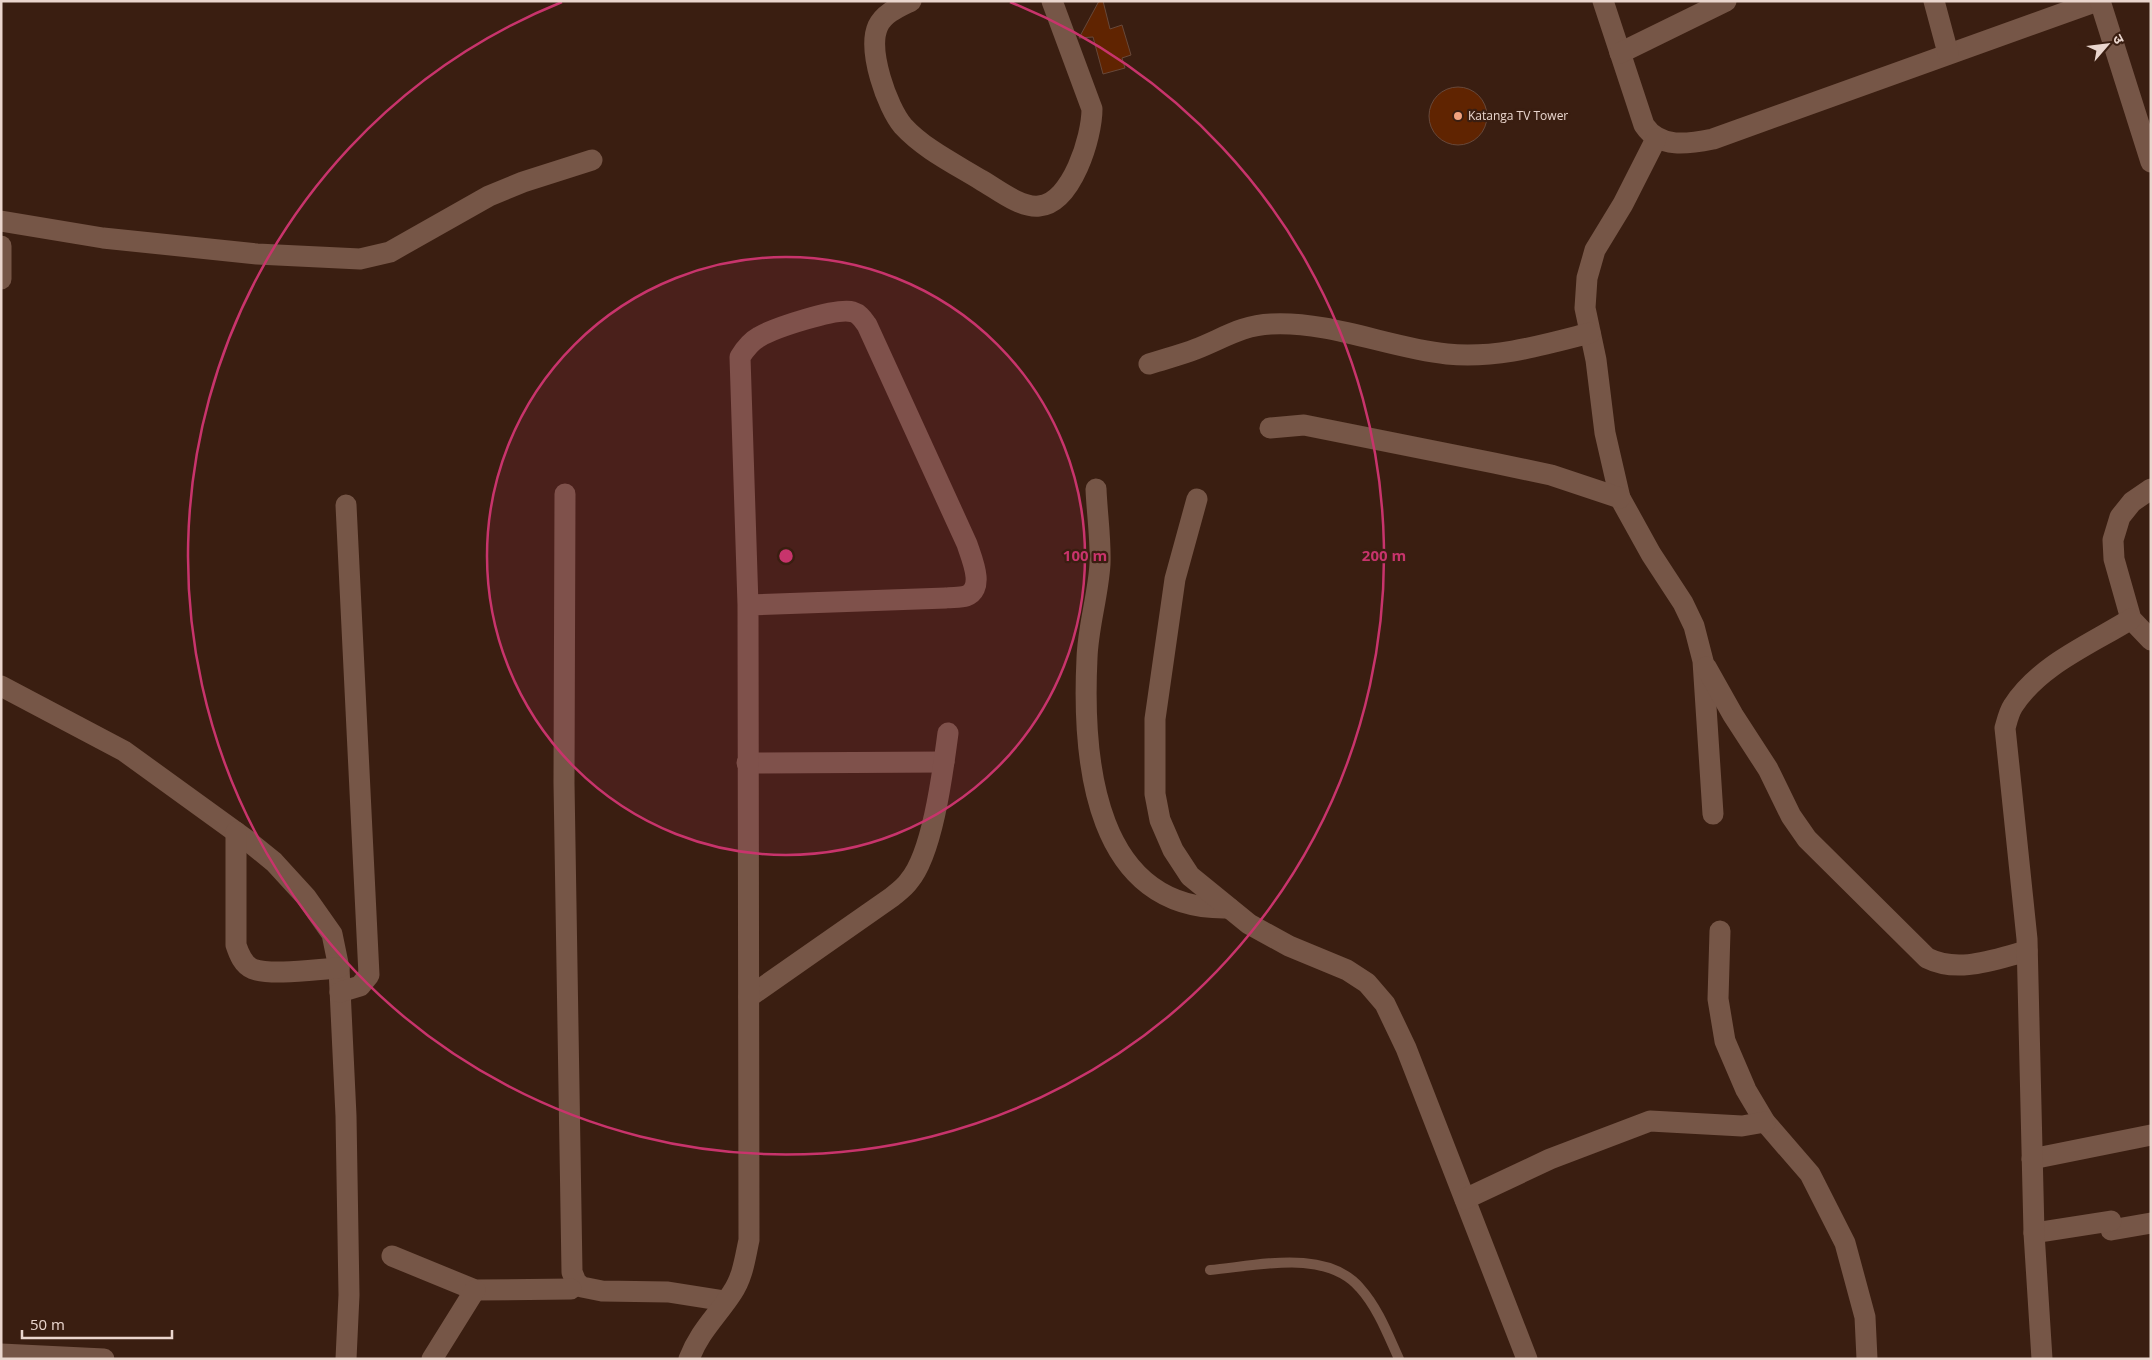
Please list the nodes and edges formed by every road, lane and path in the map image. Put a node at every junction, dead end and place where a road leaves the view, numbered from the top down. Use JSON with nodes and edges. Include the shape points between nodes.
{"nodes":[{"id":1,"x":910,"y":1,"type":"edge"},
{"id":2,"x":1052,"y":1,"type":"edge"},
{"id":3,"x":1604,"y":1,"type":"edge"},
{"id":4,"x":1726,"y":1,"type":"edge"},
{"id":5,"x":1934,"y":1,"type":"edge"},
{"id":6,"x":2098,"y":1,"type":"edge"},
{"id":7,"x":1620,"y":53,"type":"junction"},
{"id":8,"x":1948,"y":54,"type":"junction"},
{"id":9,"x":1656,"y":139,"type":"junction"},
{"id":10,"x":592,"y":160,"type":"dead end"},
{"id":11,"x":2151,"y":162,"type":"edge"},
{"id":12,"x":1,"y":221,"type":"edge"},
{"id":13,"x":1,"y":246,"type":"edge"},
{"id":14,"x":1,"y":279,"type":"edge"},
{"id":15,"x":1590,"y":333,"type":"junction"},
{"id":16,"x":1149,"y":364,"type":"dead end"},
{"id":17,"x":1270,"y":428,"type":"dead end"},
{"id":18,"x":1096,"y":489,"type":"dead end"},
{"id":19,"x":2151,"y":489,"type":"edge"},
{"id":20,"x":565,"y":494,"type":"dead end"},
{"id":21,"x":1620,"y":498,"type":"junction"},
{"id":22,"x":1197,"y":499,"type":"dead end"},
{"id":23,"x":346,"y":505,"type":"dead end"},
{"id":24,"x":748,"y":605,"type":"junction"},
{"id":25,"x":2131,"y":619,"type":"junction"},
{"id":26,"x":2151,"y":640,"type":"edge"},
{"id":27,"x":1703,"y":661,"type":"junction"},
{"id":28,"x":1,"y":686,"type":"edge"},
{"id":29,"x":948,"y":733,"type":"dead end"},
{"id":30,"x":944,"y":762,"type":"junction"},
{"id":31,"x":747,"y":763,"type":"junction"},
{"id":32,"x":1713,"y":814,"type":"dead end"},
{"id":33,"x":236,"y":832,"type":"junction"},
{"id":34,"x":1229,"y":908,"type":"junction"},
{"id":35,"x":1720,"y":931,"type":"dead end"},
{"id":36,"x":2027,"y":951,"type":"junction"},
{"id":37,"x":338,"y":968,"type":"junction"},
{"id":38,"x":340,"y":992,"type":"junction"},
{"id":39,"x":749,"y":997,"type":"junction"},
{"id":40,"x":1766,"y":1122,"type":"junction"},
{"id":41,"x":2151,"y":1135,"type":"edge"},
{"id":42,"x":2032,"y":1159,"type":"junction"},
{"id":43,"x":1465,"y":1198,"type":"junction"},
{"id":44,"x":2151,"y":1224,"type":"edge"},
{"id":45,"x":2034,"y":1233,"type":"junction"},
{"id":46,"x":392,"y":1256,"type":"dead end"},
{"id":47,"x":1210,"y":1270,"type":"dead end"},
{"id":48,"x":475,"y":1290,"type":"junction"},
{"id":49,"x":571,"y":1290,"type":"dead end"},
{"id":50,"x":725,"y":1302,"type":"junction"},
{"id":51,"x":1,"y":1354,"type":"edge"},
{"id":52,"x":104,"y":1359,"type":"edge"},
{"id":53,"x":346,"y":1359,"type":"edge"},
{"id":54,"x":432,"y":1359,"type":"edge"},
{"id":55,"x":689,"y":1359,"type":"edge"},
{"id":56,"x":1399,"y":1359,"type":"edge"},
{"id":57,"x":1527,"y":1359,"type":"edge"},
{"id":58,"x":1867,"y":1359,"type":"edge"},
{"id":59,"x":2042,"y":1359,"type":"edge"}],
"edges":[{"from":1,"to":2,"type":"street","via":[[890,11],[878,25],[875,40],[881,77],[896,116],[922,143],[1028,206],[1038,206],[1058,198],[1068,186],[1086,147],[1092,122],[1092,110]]},
{"from":3,"to":7,"type":"street"},
{"from":4,"to":7,"type":"street"},
{"from":5,"to":8,"type":"street"},
{"from":6,"to":8,"type":"street"},
{"from":6,"to":11,"type":"street"},
{"from":7,"to":9,"type":"street","via":[[1644,125]]},
{"from":8,"to":9,"type":"street","via":[[1713,139],[1688,144]]},
{"from":9,"to":15,"type":"street","via":[[1624,204],[1595,250],[1587,278],[1585,308]]},
{"from":10,"to":12,"type":"street","via":[[489,196],[390,252],[360,259],[219,250],[104,238]]},
{"from":13,"to":14,"type":"street"},
{"from":15,"to":16,"type":"street","via":[[1513,352],[1466,355],[1303,325],[1271,324],[1225,334],[1196,349]]},
{"from":15,"to":21,"type":"street","via":[[1606,441]]},
{"from":17,"to":21,"type":"street","via":[[1304,425],[1551,475]]},
{"from":18,"to":34,"type":"street","via":[[1100,563],[1087,657],[1087,737],[1101,813],[1116,849],[1132,869],[1160,893],[1186,904]]},
{"from":19,"to":25,"type":"street","via":[[2132,502],[2120,517],[2113,540],[2114,560]]},
{"from":20,"to":50,"type":"street","via":[[564,803],[572,1272],[582,1287],[602,1291],[668,1292]]},
{"from":21,"to":27,"type":"street","via":[[1683,603],[1694,626]]},
{"from":22,"to":34,"type":"street","via":[[1175,579],[1155,719],[1155,794],[1160,820],[1173,850],[1190,876]]},
{"from":23,"to":38,"type":"street","via":[[369,975],[360,986]]},
{"from":24,"to":24,"type":"street","via":[[946,598],[966,596],[976,585],[967,544],[867,325],[851,311],[783,326],[758,338],[740,357]]},
{"from":24,"to":31,"type":"street"},
{"from":25,"to":26,"type":"street"},
{"from":25,"to":36,"type":"street","via":[[2029,685],[2012,708],[2005,728]]},
{"from":27,"to":32,"type":"street"},
{"from":27,"to":36,"type":"street","via":[[1807,839],[1927,958],[1947,966],[1963,966]]},
{"from":28,"to":33,"type":"street","via":[[124,751]]},
{"from":29,"to":30,"type":"street"},
{"from":30,"to":31,"type":"street"},
{"from":30,"to":39,"type":"street","via":[[923,857],[910,881]]},
{"from":31,"to":39,"type":"street"},
{"from":33,"to":37,"type":"street","via":[[274,862],[321,917],[332,934]]},
{"from":33,"to":37,"type":"street","via":[[236,944],[243,961],[253,969],[270,971]]},
{"from":34,"to":43,"type":"street","via":[[1249,924],[1289,946],[1347,970],[1367,983],[1385,1004],[1406,1048]]},
{"from":35,"to":40,"type":"street","via":[[1718,999],[1725,1041],[1746,1090]]},
{"from":36,"to":42,"type":"street"},
{"from":37,"to":38,"type":"street"},
{"from":38,"to":53,"type":"street","via":[[349,1285]]},
{"from":39,"to":50,"type":"street","via":[[748,1240],[743,1269]]},
{"from":40,"to":43,"type":"street","via":[[1742,1126],[1650,1121],[1550,1159]]},
{"from":40,"to":58,"type":"street","via":[[1810,1174],[1845,1244],[1865,1316]]},
{"from":41,"to":42,"type":"street"},
{"from":42,"to":45,"type":"street"},
{"from":43,"to":57,"type":"street"},
{"from":44,"to":45,"type":"street"},
{"from":45,"to":59,"type":"street"},
{"from":46,"to":48,"type":"street"},
{"from":47,"to":56,"type":"lane","via":[[1300,1262],[1322,1264],[1342,1273],[1359,1286],[1370,1301]]},
{"from":48,"to":49,"type":"street"},
{"from":48,"to":54,"type":"street"},
{"from":50,"to":55,"type":"street","via":[[710,1319]]},
{"from":51,"to":52,"type":"street"}]}
